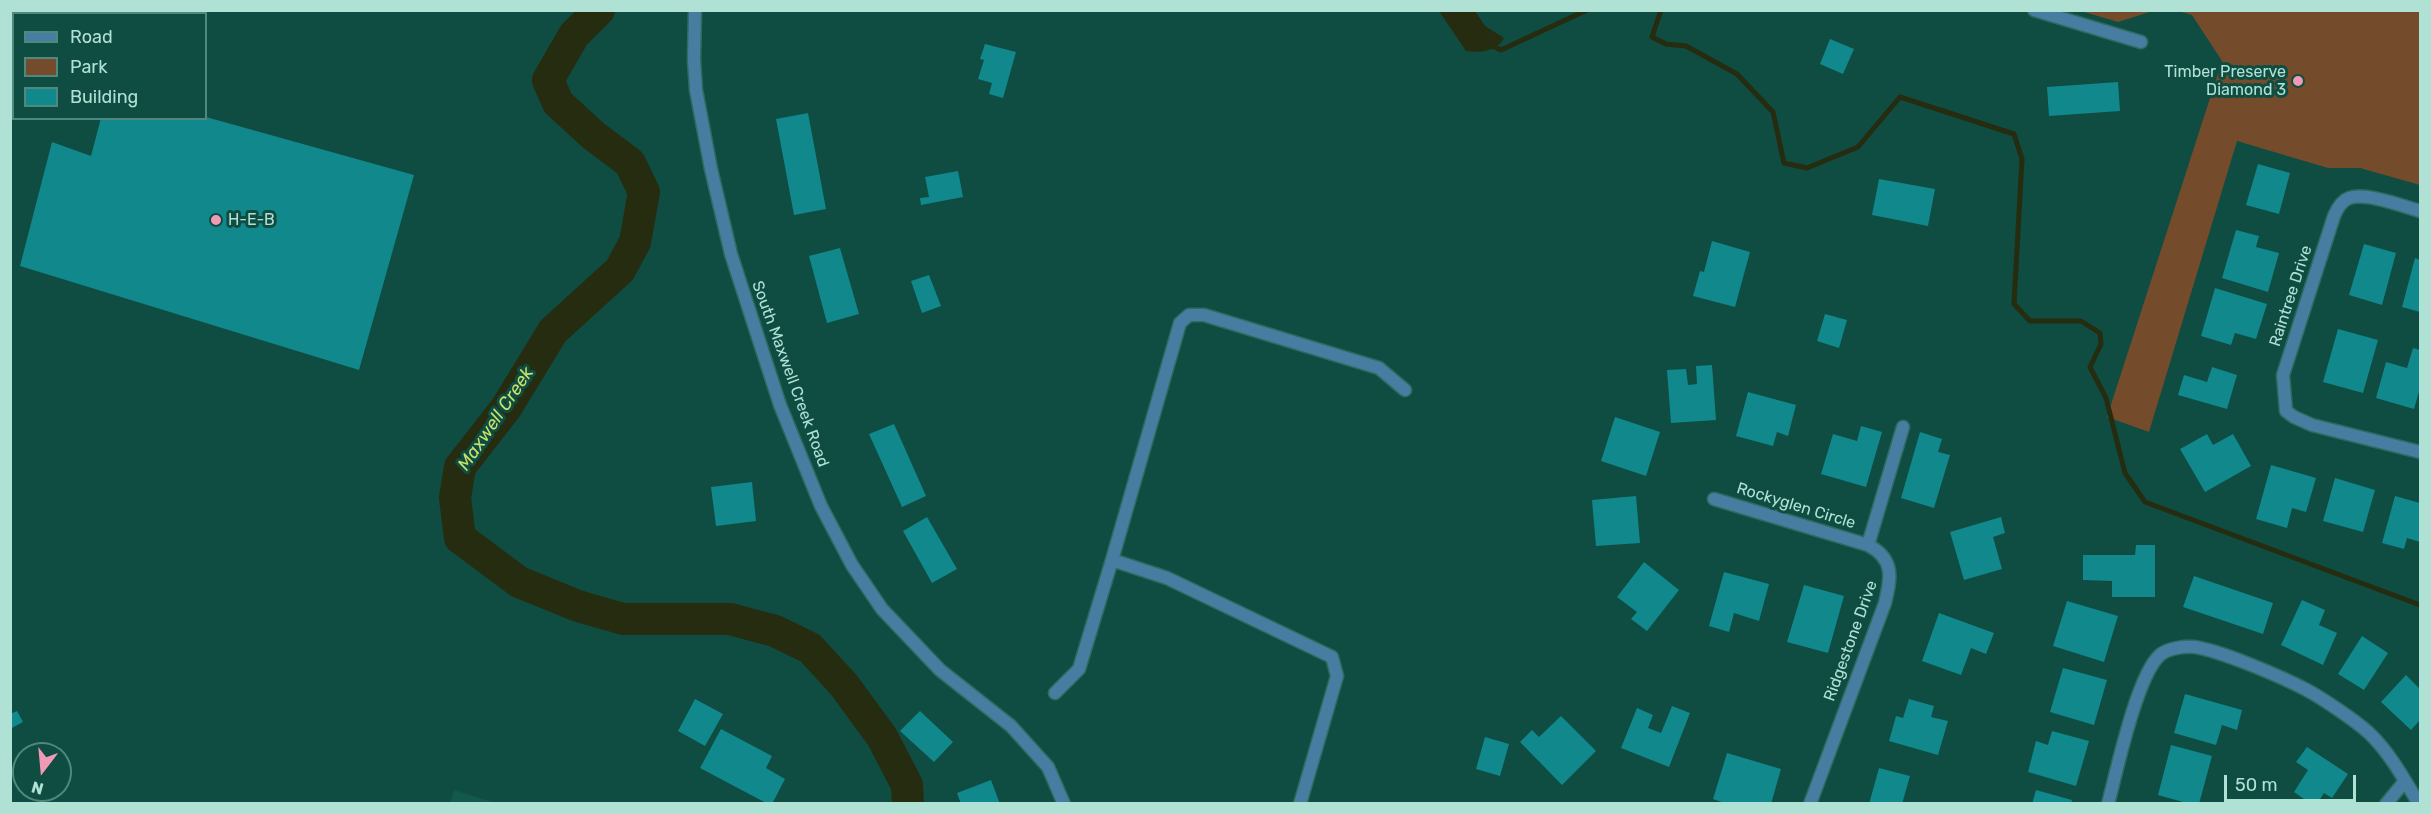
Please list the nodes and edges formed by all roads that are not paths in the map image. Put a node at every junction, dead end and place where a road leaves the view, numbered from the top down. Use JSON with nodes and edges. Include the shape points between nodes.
{"nodes":[{"id":1,"x":695,"y":10,"type":"edge"},
{"id":2,"x":2034,"y":10,"type":"edge"},
{"id":3,"x":2140,"y":42,"type":"dead end"},
{"id":4,"x":2421,"y":211,"type":"edge"},
{"id":5,"x":1405,"y":390,"type":"dead end"},
{"id":6,"x":1903,"y":426,"type":"dead end"},
{"id":7,"x":2421,"y":452,"type":"edge"},
{"id":8,"x":1714,"y":499,"type":"dead end"},
{"id":9,"x":1868,"y":545,"type":"junction"},
{"id":10,"x":1112,"y":560,"type":"junction"},
{"id":11,"x":1054,"y":693,"type":"dead end"},
{"id":12,"x":2405,"y":781,"type":"junction"},
{"id":13,"x":1064,"y":804,"type":"edge"},
{"id":14,"x":1300,"y":804,"type":"edge"},
{"id":15,"x":1810,"y":804,"type":"edge"},
{"id":16,"x":2108,"y":804,"type":"edge"},
{"id":17,"x":2386,"y":804,"type":"edge"},
{"id":18,"x":2419,"y":804,"type":"edge"}],
"edges":[{"from":1,"to":13,"type":"street","name":"South Maxwell Creek Road","via":[[696,90],[731,254],[780,405],[821,506],[852,565],[882,609],[940,670],[1011,726],[1048,767]]},
{"from":2,"to":3,"type":"street"},
{"from":4,"to":7,"type":"street","name":"Raintree Drive","via":[[2365,196],[2348,198],[2339,206],[2283,375],[2286,411],[2294,417]]},
{"from":5,"to":10,"type":"street","via":[[1379,368],[1204,315],[1189,315],[1180,323]]},
{"from":6,"to":9,"type":"street"},
{"from":8,"to":9,"type":"street","name":"Rockyglen Circle"},
{"from":9,"to":15,"type":"street","name":"Ridgestone Drive","via":[[1879,551],[1889,566],[1886,603]]},
{"from":10,"to":11,"type":"street","via":[[1079,669]]},
{"from":10,"to":14,"type":"street","via":[[1167,578],[1332,657],[1337,676]]},
{"from":12,"to":16,"type":"street","via":[[2368,732],[2303,688],[2194,647],[2162,653],[2150,666],[2140,688]]},
{"from":12,"to":17,"type":"street"},
{"from":12,"to":18,"type":"street"}]}
